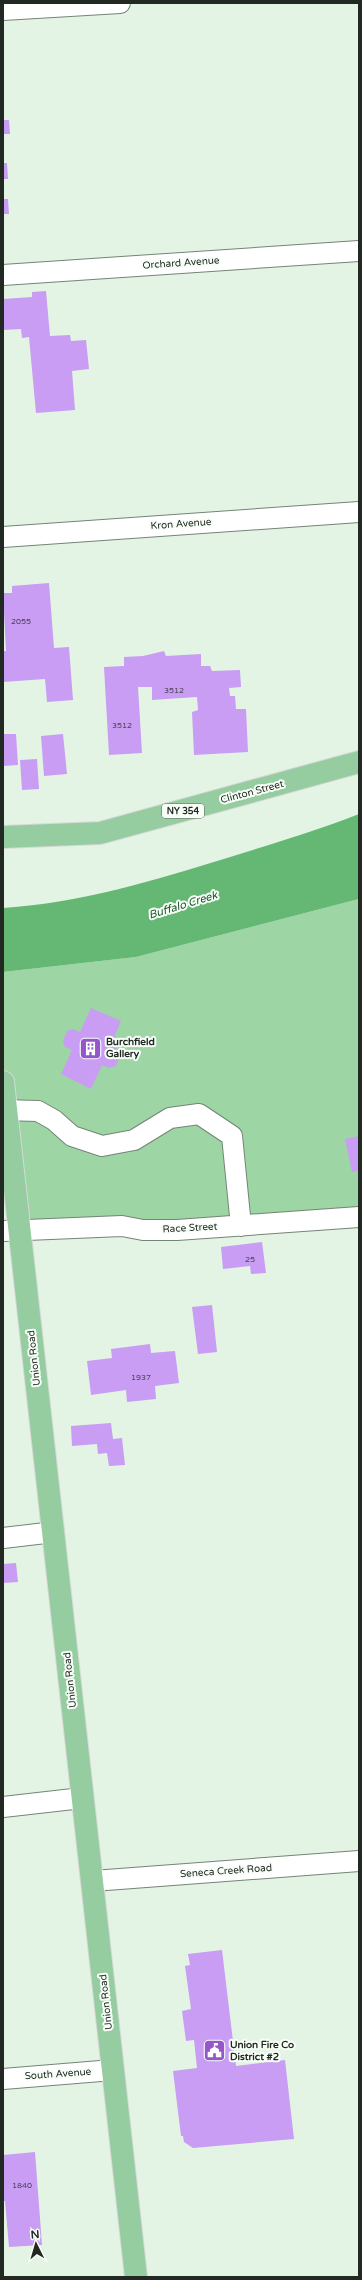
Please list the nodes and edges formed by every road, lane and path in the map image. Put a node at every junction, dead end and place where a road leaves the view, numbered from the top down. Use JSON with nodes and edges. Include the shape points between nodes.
{"nodes":[{"id":1,"x":120,"y":3,"type":"edge"},
{"id":2,"x":3,"y":10,"type":"edge"},
{"id":3,"x":359,"y":250,"type":"edge"},
{"id":4,"x":3,"y":275,"type":"edge"},
{"id":5,"x":359,"y":512,"type":"edge"},
{"id":6,"x":3,"y":537,"type":"edge"},
{"id":7,"x":359,"y":762,"type":"edge"},
{"id":8,"x":3,"y":837,"type":"edge"},
{"id":9,"x":3,"y":1082,"type":"edge"},
{"id":10,"x":5,"y":1110,"type":"edge"},
{"id":11,"x":359,"y":1217,"type":"edge"},
{"id":12,"x":241,"y":1226,"type":"junction"},
{"id":13,"x":12,"y":1230,"type":"edge"},
{"id":14,"x":54,"y":1532,"type":"junction"},
{"id":15,"x":3,"y":1538,"type":"edge"},
{"id":16,"x":82,"y":1798,"type":"junction"},
{"id":17,"x":3,"y":1807,"type":"edge"},
{"id":18,"x":359,"y":1861,"type":"edge"},
{"id":19,"x":93,"y":1881,"type":"junction"},
{"id":20,"x":113,"y":2070,"type":"junction"},
{"id":21,"x":3,"y":2079,"type":"edge"},
{"id":22,"x":136,"y":2277,"type":"edge"}],
"edges":[{"from":1,"to":2,"type":"street"},
{"from":3,"to":4,"type":"street","name":"Orchard Avenue"},
{"from":5,"to":6,"type":"street","name":"Kron Avenue"},
{"from":7,"to":8,"type":"main road","name":"Clinton Street","number":"NY 354","via":[[100,833]]},
{"from":9,"to":10,"type":"main road","name":"Union Road"},
{"from":10,"to":12,"type":"street","via":[[38,1111],[54,1120],[72,1136],[102,1146],[134,1140],[170,1118],[199,1114],[232,1136]]},
{"from":10,"to":13,"type":"main road","name":"Union Road"},
{"from":11,"to":12,"type":"street","name":"Race Street"},
{"from":12,"to":13,"type":"street","name":"Race Street","via":[[178,1230],[144,1230],[122,1226]]},
{"from":13,"to":14,"type":"main road","name":"Union Road"},
{"from":14,"to":15,"type":"street"},
{"from":14,"to":16,"type":"main road","name":"Union Road"},
{"from":16,"to":17,"type":"street"},
{"from":16,"to":19,"type":"main road","name":"Union Road"},
{"from":18,"to":19,"type":"street","name":"Seneca Creek Road"},
{"from":19,"to":20,"type":"main road","name":"Union Road"},
{"from":20,"to":21,"type":"street","name":"South Avenue"},
{"from":20,"to":22,"type":"main road","name":"Union Road"}]}
